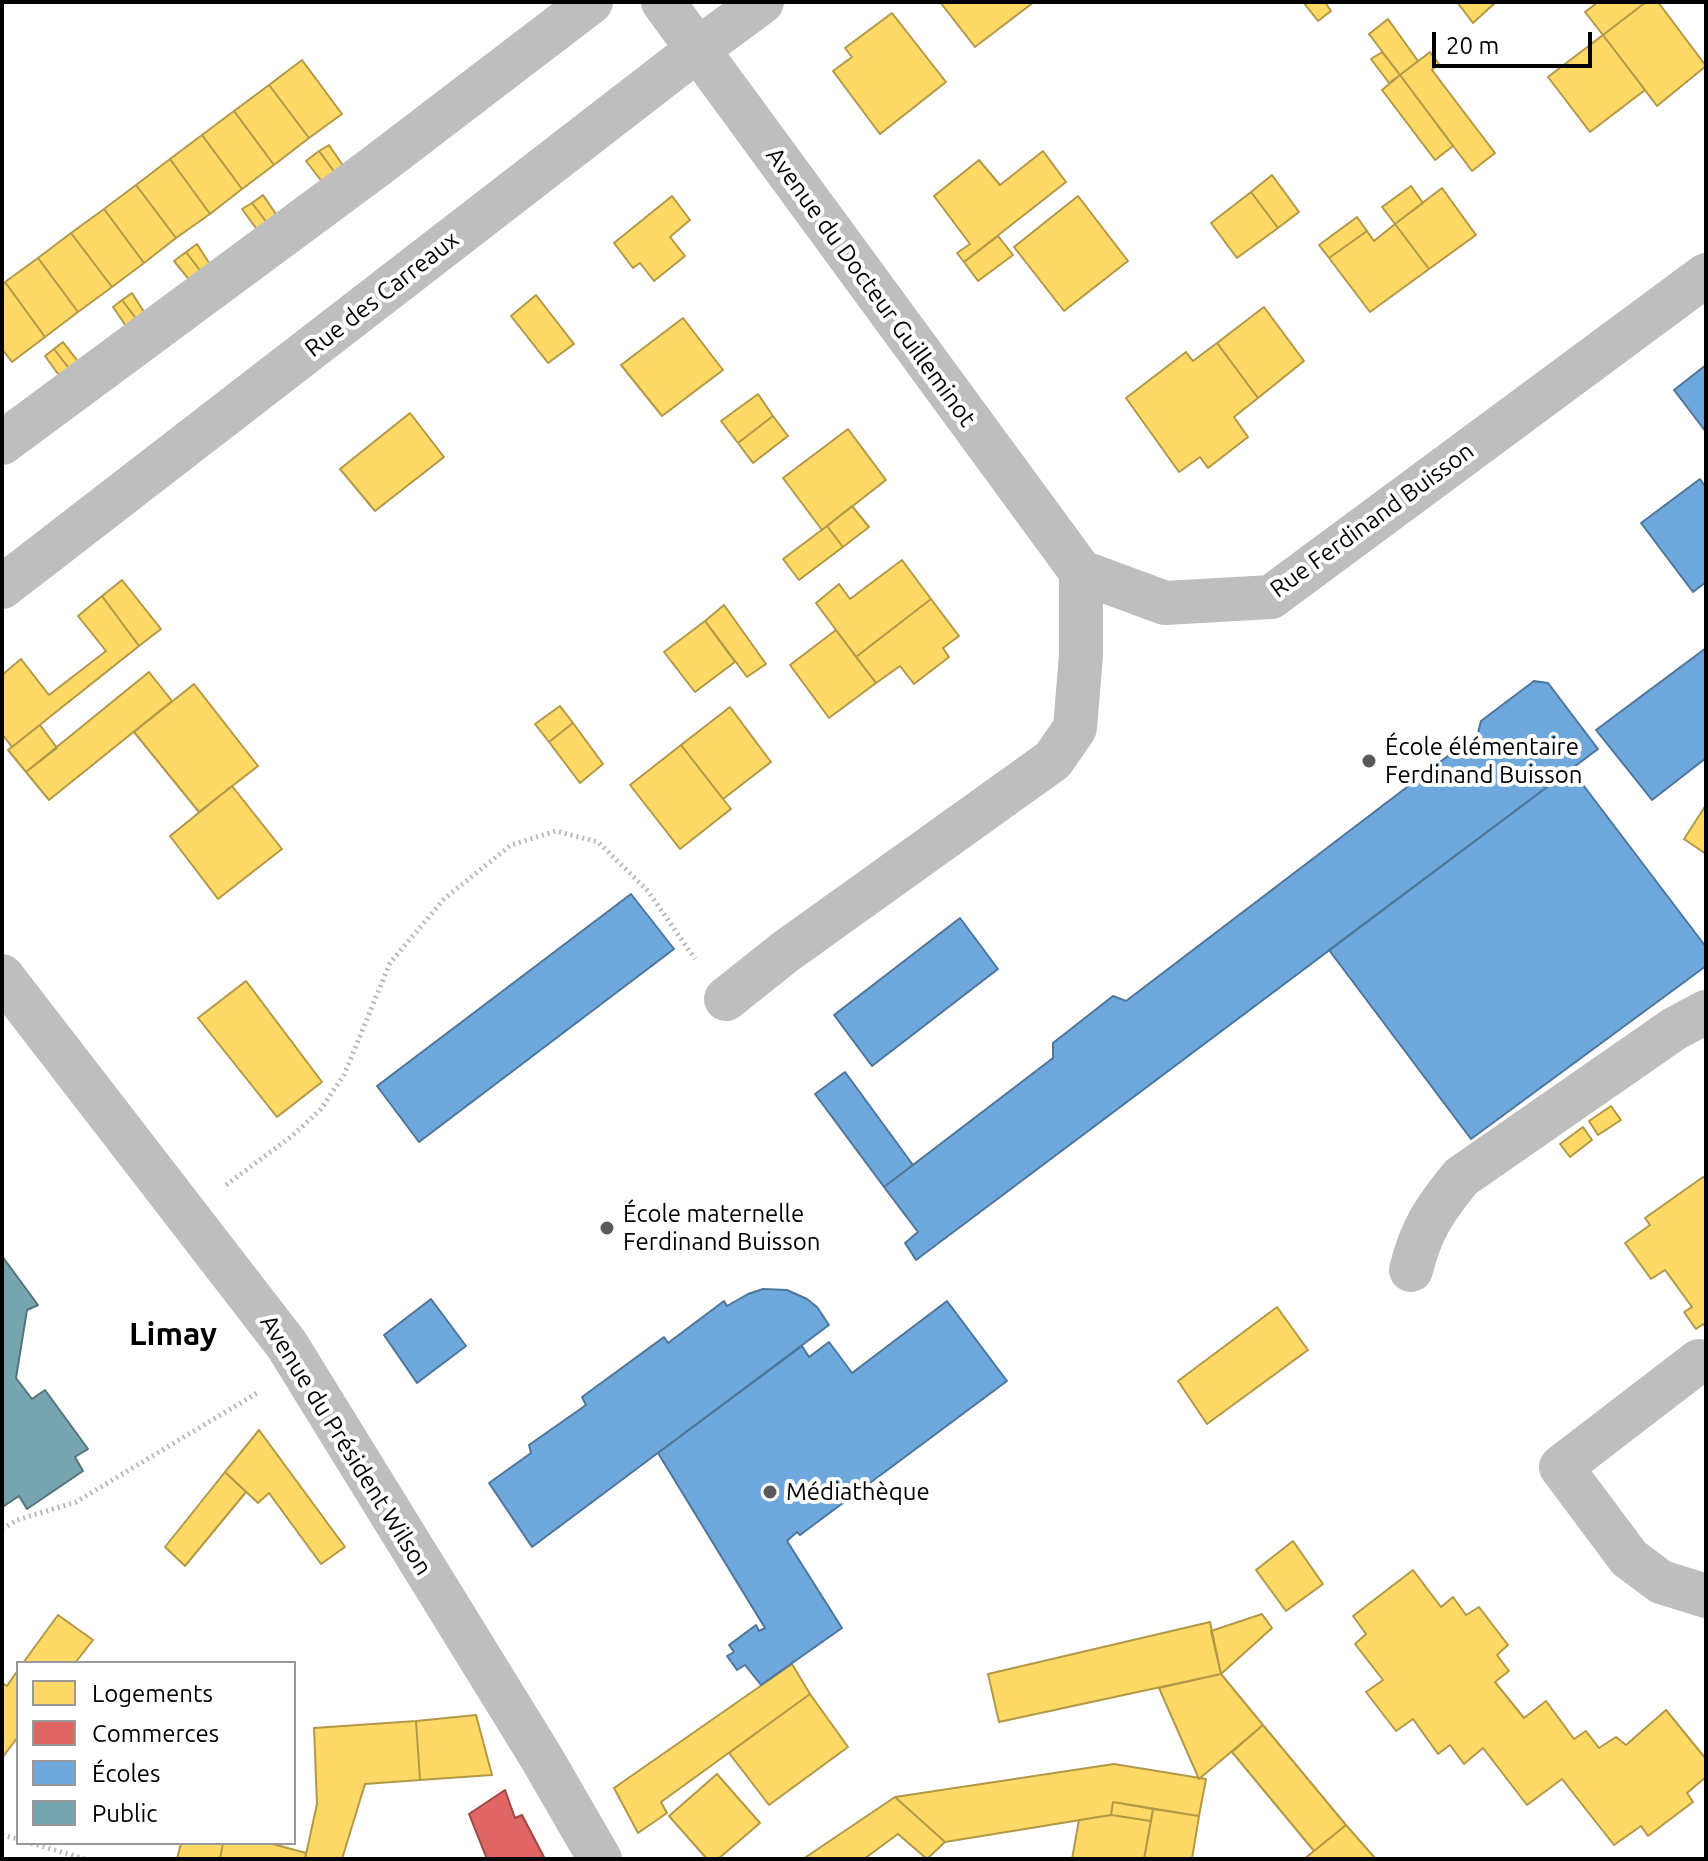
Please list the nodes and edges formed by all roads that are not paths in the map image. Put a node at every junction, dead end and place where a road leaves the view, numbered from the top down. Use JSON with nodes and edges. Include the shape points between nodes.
{"nodes":[{"id":1,"x":591,"y":2,"type":"edge"},
{"id":2,"x":663,"y":2,"type":"edge"},
{"id":3,"x":762,"y":2,"type":"edge"},
{"id":4,"x":697,"y":50,"type":"junction"},
{"id":5,"x":1706,"y":275,"type":"edge"},
{"id":6,"x":2,"y":443,"type":"edge"},
{"id":7,"x":1081,"y":572,"type":"junction"},
{"id":8,"x":2,"y":587,"type":"edge"},
{"id":9,"x":2,"y":976,"type":"edge"},
{"id":10,"x":726,"y":999,"type":"road end"},
{"id":11,"x":1706,"y":1012,"type":"edge"},
{"id":12,"x":1411,"y":1270,"type":"dead end"},
{"id":13,"x":1699,"y":1361,"type":"dead end"},
{"id":14,"x":1706,"y":1596,"type":"edge"},
{"id":15,"x":600,"y":1859,"type":"edge"}],
"edges":[{"from":1,"to":6,"type":"street"},
{"from":2,"to":4,"type":"street","name":"Avenue du Docteur Guilleminot"},
{"from":3,"to":4,"type":"street","name":"Rue des Carreaux"},
{"from":4,"to":7,"type":"street","name":"Avenue du Docteur Guilleminot"},
{"from":4,"to":8,"type":"street","name":"Rue des Carreaux"},
{"from":5,"to":7,"type":"street","name":"Rue Ferdinand Buisson","via":[[1271,597],[1165,603]]},
{"from":7,"to":10,"type":"street","via":[[1075,728],[1053,760]]},
{"from":9,"to":15,"type":"street","name":"Avenue du Président Wilson","via":[[287,1345]]},
{"from":11,"to":12,"type":"street","via":[[1461,1177],[1433,1210]]},
{"from":13,"to":14,"type":"street","via":[[1561,1467],[1629,1558],[1661,1582]]}]}
